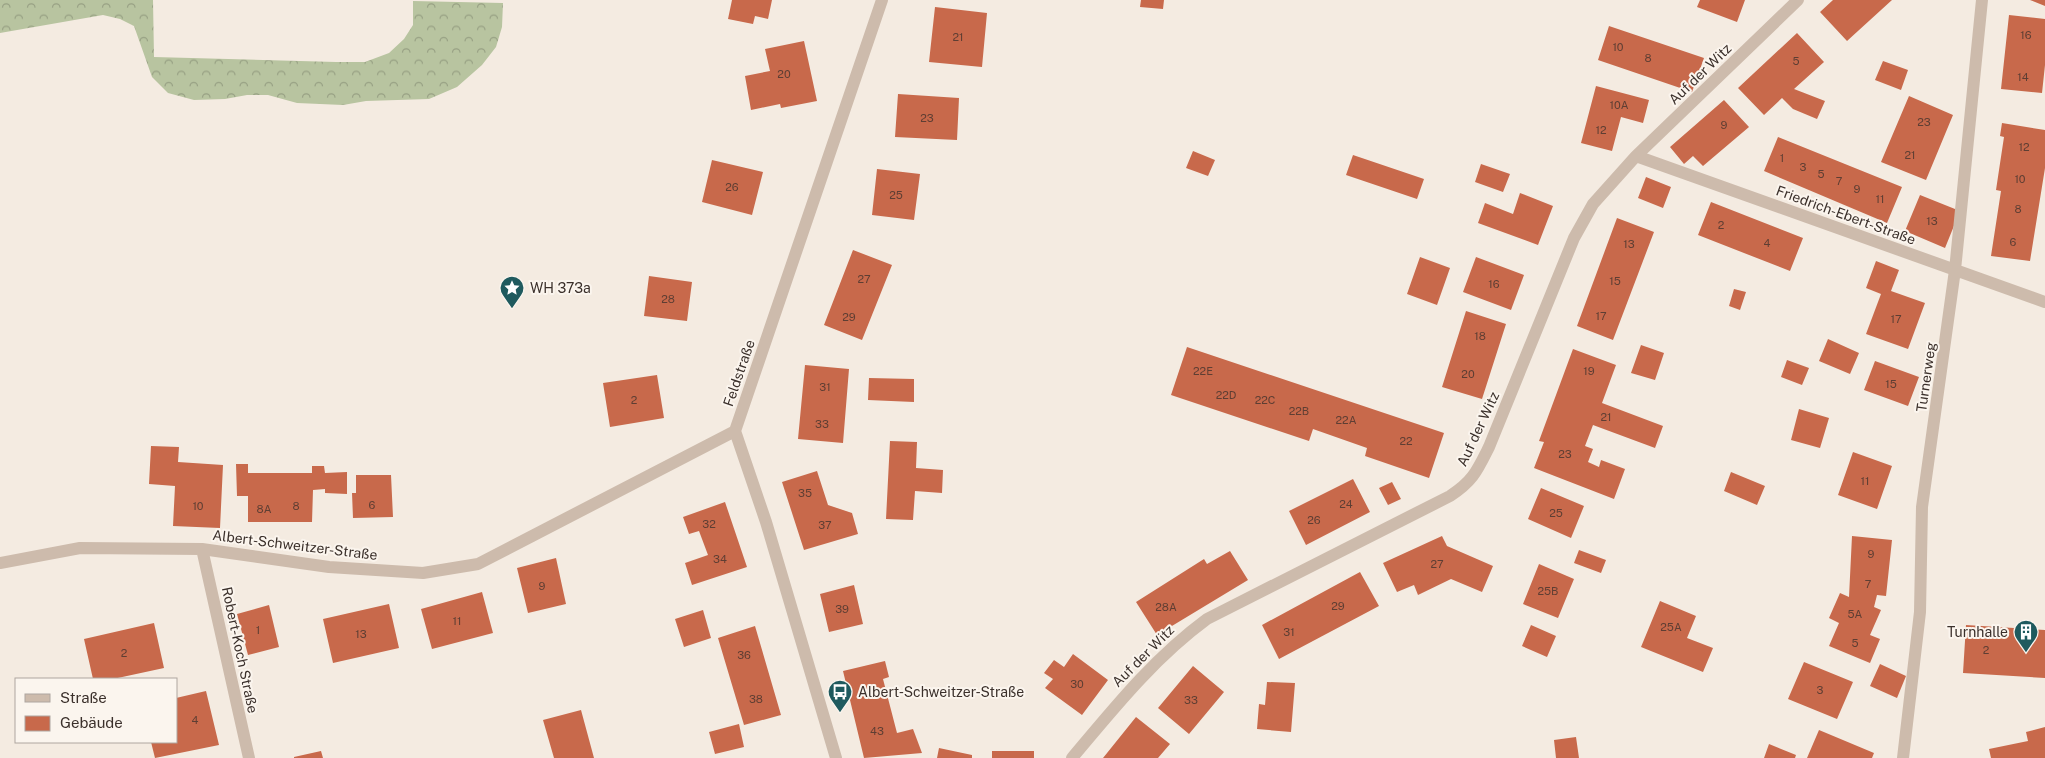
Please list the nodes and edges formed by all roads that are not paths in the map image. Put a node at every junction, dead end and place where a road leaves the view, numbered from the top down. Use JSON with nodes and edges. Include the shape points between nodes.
{"nodes":[{"id":1,"x":882,"y":0,"type":"edge"},
{"id":2,"x":1798,"y":0,"type":"edge"},
{"id":3,"x":1982,"y":0,"type":"edge"},
{"id":4,"x":1636,"y":156,"type":"junction"},
{"id":5,"x":1955,"y":270,"type":"junction"},
{"id":6,"x":2045,"y":302,"type":"edge"},
{"id":7,"x":735,"y":431,"type":"junction"},
{"id":8,"x":202,"y":549,"type":"junction"},
{"id":9,"x":0,"y":563,"type":"edge"},
{"id":10,"x":248,"y":758,"type":"edge"},
{"id":11,"x":836,"y":758,"type":"edge"},
{"id":12,"x":1072,"y":758,"type":"edge"},
{"id":13,"x":1903,"y":758,"type":"edge"}],
"edges":[{"from":1,"to":7,"type":"street","name":"Feldstraße"},
{"from":2,"to":4,"type":"street","name":"Auf der Witz"},
{"from":3,"to":5,"type":"street","name":"Turnerweg"},
{"from":4,"to":5,"type":"street","name":"Friedrich-Ebert-Straße"},
{"from":4,"to":12,"type":"street","name":"Auf der Witz","via":[[1593,204],[1574,238],[1489,447],[1467,485],[1207,619],[1136,682]]},
{"from":5,"to":6,"type":"street","name":"Friedrich-Ebert-Straße"},
{"from":5,"to":13,"type":"street","name":"Turnerweg","via":[[1922,507],[1920,612]]},
{"from":7,"to":8,"type":"street","name":"Albert-Schweitzer-Straße","via":[[478,564],[423,573],[329,567]]},
{"from":7,"to":11,"type":"street","via":[[766,522]]},
{"from":8,"to":9,"type":"street","name":"Albert-Schweitzer-Straße","via":[[80,548]]},
{"from":8,"to":10,"type":"street","name":"Robert-Koch Straße"}]}
